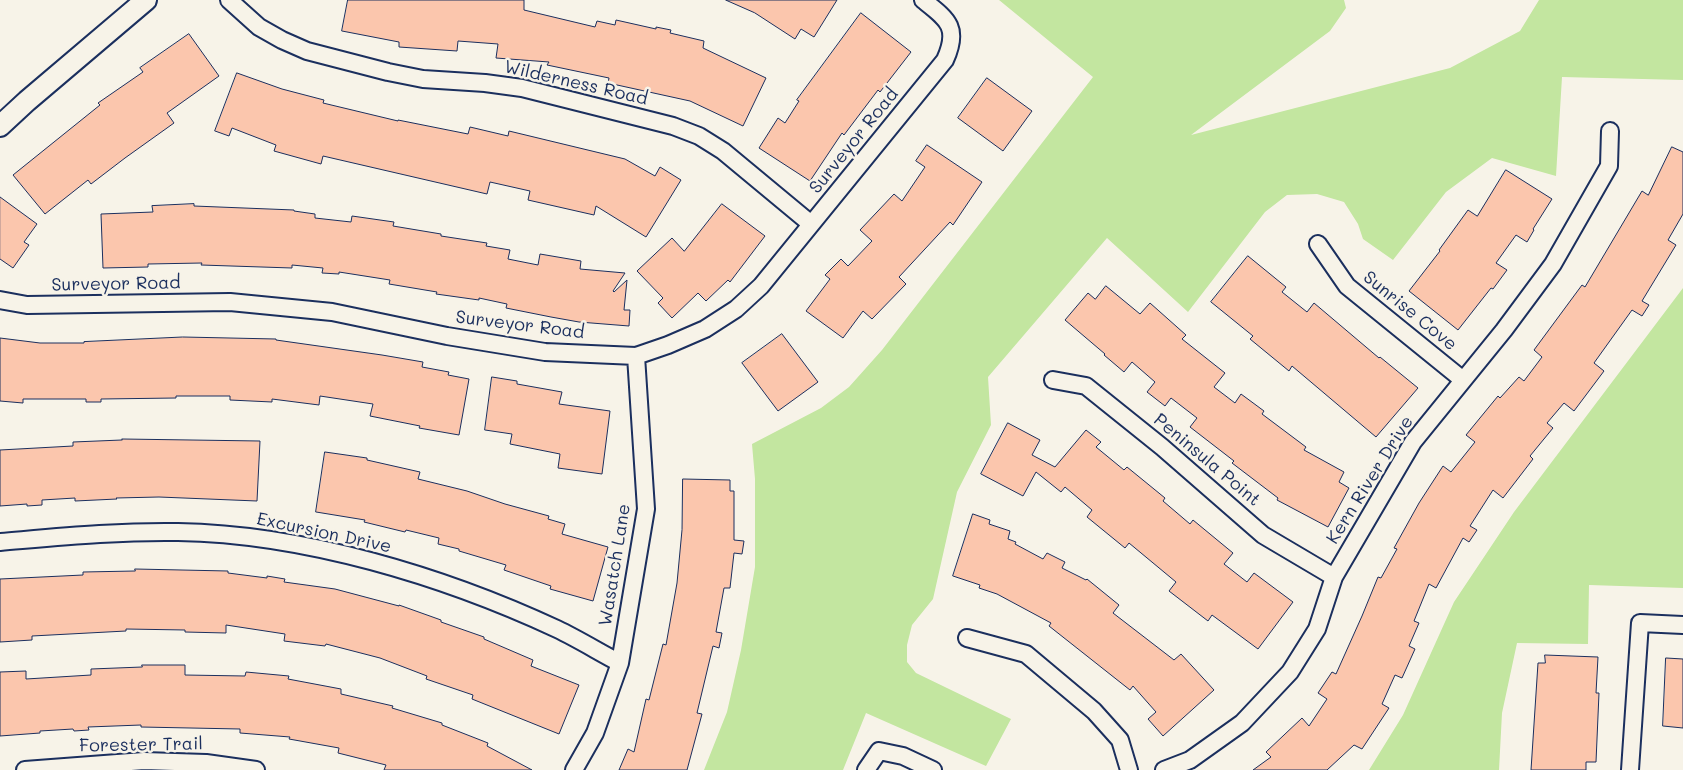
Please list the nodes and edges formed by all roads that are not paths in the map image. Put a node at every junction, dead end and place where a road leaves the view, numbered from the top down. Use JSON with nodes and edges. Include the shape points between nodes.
{"nodes":[{"id":1,"x":146,"y":0,"type":"edge"},
{"id":2,"x":229,"y":0,"type":"edge"},
{"id":3,"x":922,"y":0,"type":"edge"},
{"id":4,"x":0,"y":126,"type":"edge"},
{"id":5,"x":1610,"y":131,"type":"dead end"},
{"id":6,"x":811,"y":224,"type":"junction"},
{"id":7,"x":1318,"y":244,"type":"dead end"},
{"id":8,"x":0,"y":300,"type":"edge"},
{"id":9,"x":636,"y":356,"type":"junction"},
{"id":10,"x":1053,"y":380,"type":"dead end"},
{"id":11,"x":1463,"y":380,"type":"junction"},
{"id":12,"x":0,"y":542,"type":"edge"},
{"id":13,"x":1334,"y":577,"type":"junction"},
{"id":14,"x":1683,"y":625,"type":"edge"},
{"id":15,"x":967,"y":638,"type":"dead end"},
{"id":16,"x":620,"y":663,"type":"junction"},
{"id":17,"x":25,"y":770,"type":"edge"},
{"id":18,"x":256,"y":770,"type":"edge"},
{"id":19,"x":574,"y":770,"type":"edge"},
{"id":20,"x":866,"y":770,"type":"edge"},
{"id":21,"x":933,"y":770,"type":"edge"},
{"id":22,"x":1129,"y":770,"type":"edge"},
{"id":23,"x":1164,"y":770,"type":"edge"},
{"id":24,"x":1630,"y":770,"type":"edge"}],
"edges":[{"from":1,"to":4,"type":"street"},
{"from":2,"to":6,"type":"street","name":"Wilderness Road","via":[[259,27],[307,51],[423,79],[522,88],[673,126],[699,136],[723,150]]},
{"from":3,"to":6,"type":"street","name":"Surveyor Road","via":[[945,18],[952,35],[945,60]]},
{"from":5,"to":11,"type":"street","name":"Kern River Drive","via":[[1609,166],[1554,264]]},
{"from":6,"to":9,"type":"street","name":"Surveyor Road","via":[[761,286],[736,309],[705,329]]},
{"from":7,"to":11,"type":"street","name":"Sunrise Cove","via":[[1347,286]]},
{"from":8,"to":9,"type":"street","name":"Surveyor Road","via":[[27,306],[230,302],[332,312],[545,352]]},
{"from":9,"to":16,"type":"street","name":"Wasatch Lane","via":[[646,509]]},
{"from":10,"to":13,"type":"street","name":"Peninsula Point","via":[[1086,386],[1263,535]]},
{"from":11,"to":13,"type":"street","name":"Kern River Drive","via":[[1412,442]]},
{"from":12,"to":16,"type":"street","name":"Excursion Drive","via":[[123,532],[179,532],[237,536],[319,549],[401,569],[504,606]]},
{"from":13,"to":23,"type":"street","name":"Kern River Drive","via":[[1317,629],[1290,672],[1242,723],[1190,760]]},
{"from":14,"to":24,"type":"street","via":[[1640,623]]},
{"from":15,"to":22,"type":"street","via":[[1026,654],[1094,711],[1120,740]]},
{"from":16,"to":19,"type":"street","name":"Wasatch Lane","via":[[595,733]]},
{"from":17,"to":18,"type":"street","name":"Forester Trail","via":[[144,761],[206,763]]},
{"from":20,"to":21,"type":"street","via":[[879,751],[903,756]]}]}
